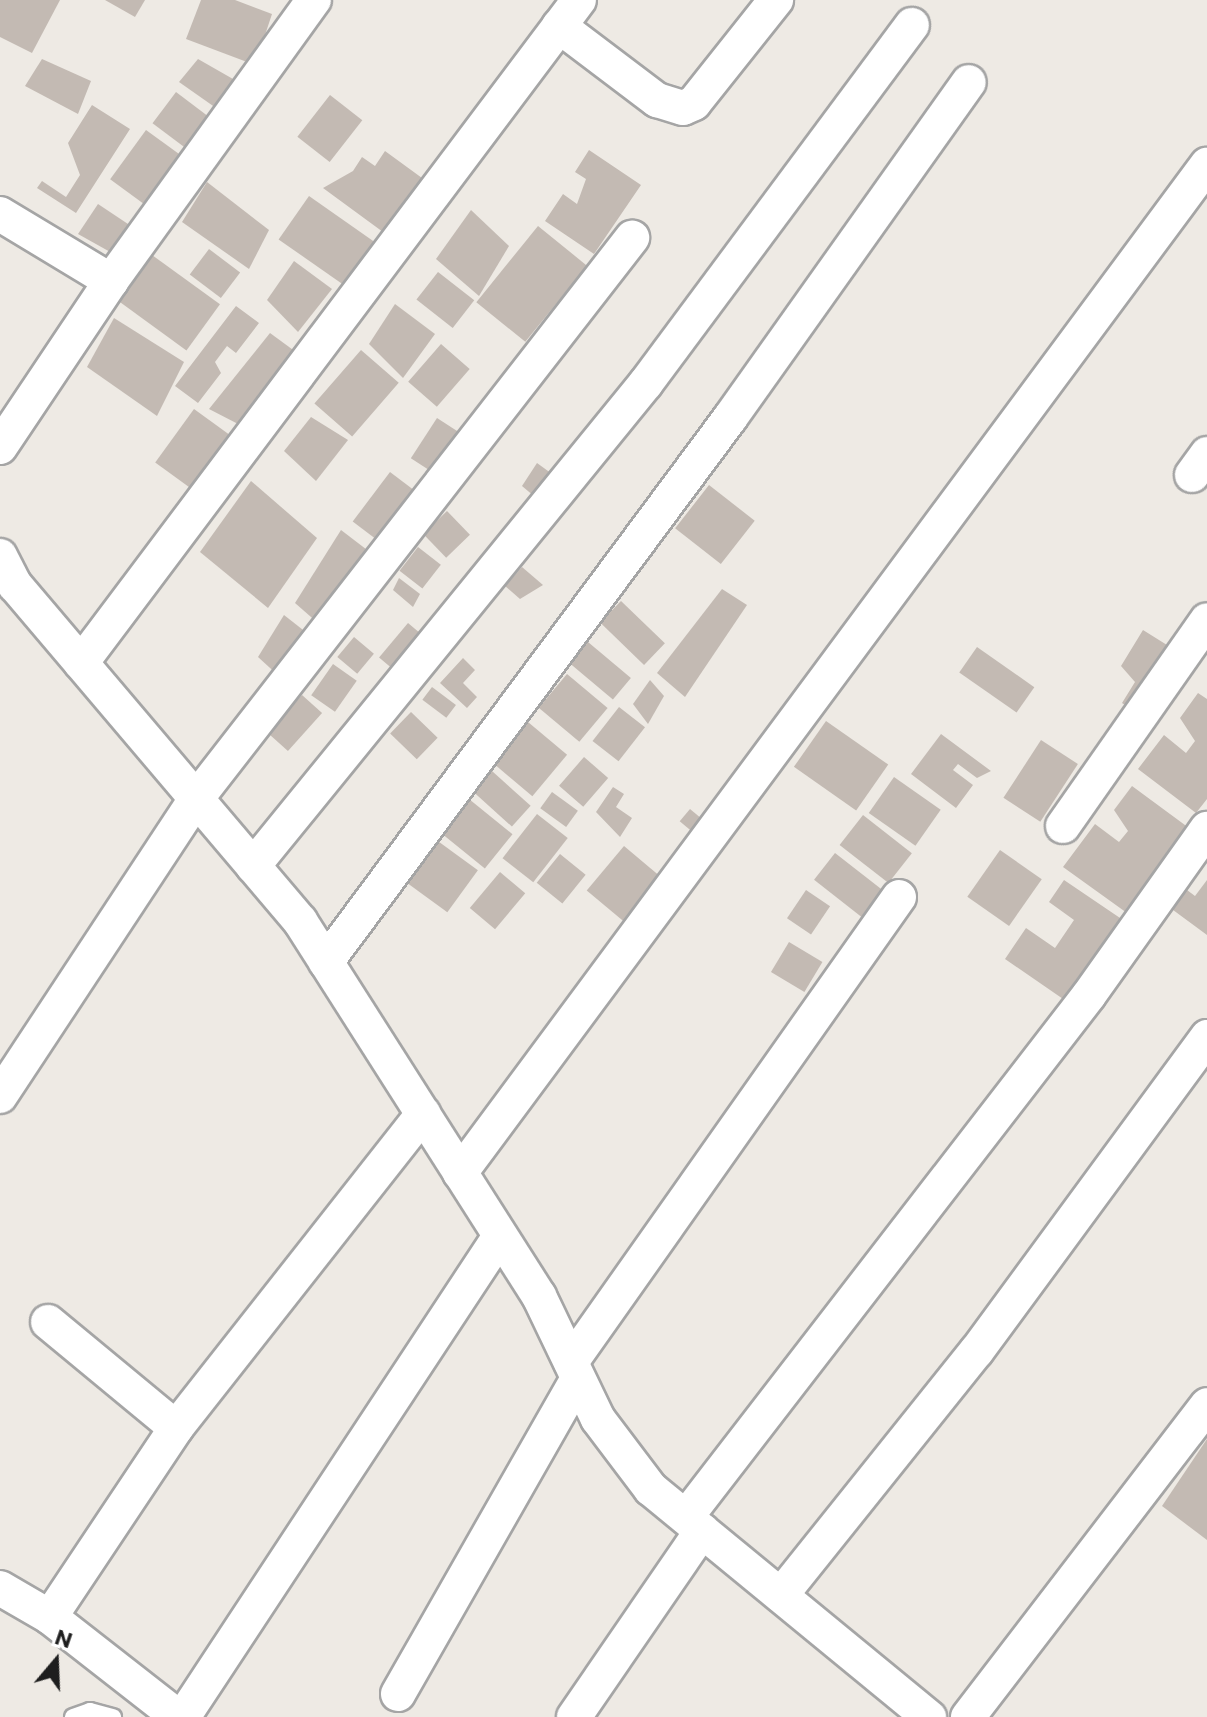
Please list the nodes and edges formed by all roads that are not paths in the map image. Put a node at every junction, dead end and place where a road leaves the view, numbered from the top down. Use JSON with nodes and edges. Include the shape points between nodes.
{"nodes":[{"id":1,"x":314,"y":0,"type":"edge"},
{"id":2,"x":776,"y":0,"type":"edge"},
{"id":3,"x":569,"y":13,"type":"edge"},
{"id":4,"x":912,"y":25,"type":"dead end"},
{"id":5,"x":969,"y":82,"type":"dead end"},
{"id":6,"x":1207,"y":165,"type":"edge"},
{"id":7,"x":0,"y":214,"type":"edge"},
{"id":8,"x":632,"y":238,"type":"dead end"},
{"id":9,"x":111,"y":281,"type":"junction"},
{"id":10,"x":0,"y":447,"type":"edge"},
{"id":11,"x":0,"y":556,"type":"edge"},
{"id":12,"x":1207,"y":620,"type":"edge"},
{"id":13,"x":81,"y":663,"type":"junction"},
{"id":14,"x":196,"y":799,"type":"junction"},
{"id":15,"x":1063,"y":826,"type":"dead end"},
{"id":16,"x":1207,"y":829,"type":"edge"},
{"id":17,"x":253,"y":866,"type":"junction"},
{"id":18,"x":899,"y":897,"type":"dead end"},
{"id":19,"x":326,"y":962,"type":"junction"},
{"id":20,"x":1207,"y":1037,"type":"edge"},
{"id":21,"x":0,"y":1096,"type":"edge"},
{"id":22,"x":423,"y":1114,"type":"junction"},
{"id":23,"x":460,"y":1173,"type":"junction"},
{"id":24,"x":500,"y":1236,"type":"junction"},
{"id":25,"x":48,"y":1322,"type":"dead end"},
{"id":26,"x":575,"y":1371,"type":"junction"},
{"id":27,"x":1207,"y":1405,"type":"edge"},
{"id":28,"x":176,"y":1428,"type":"junction"},
{"id":29,"x":694,"y":1524,"type":"junction"},
{"id":30,"x":0,"y":1588,"type":"edge"},
{"id":31,"x":781,"y":1595,"type":"junction"},
{"id":32,"x":50,"y":1617,"type":"junction"},
{"id":33,"x":398,"y":1694,"type":"dead end"},
{"id":34,"x":73,"y":1717,"type":"edge"},
{"id":35,"x":113,"y":1717,"type":"edge"},
{"id":36,"x":181,"y":1717,"type":"edge"},
{"id":37,"x":574,"y":1717,"type":"edge"},
{"id":38,"x":929,"y":1717,"type":"edge"},
{"id":39,"x":968,"y":1717,"type":"edge"}],
"edges":[{"from":1,"to":9,"type":"street"},
{"from":2,"to":3,"type":"street","via":[[694,103],[683,108],[657,100]]},
{"from":3,"to":13,"type":"street"},
{"from":4,"to":17,"type":"street","via":[[646,383]]},
{"from":5,"to":19,"type":"street","via":[[730,418]]},
{"from":6,"to":23,"type":"street"},
{"from":7,"to":9,"type":"street"},
{"from":8,"to":14,"type":"street"},
{"from":9,"to":10,"type":"street"},
{"from":11,"to":13,"type":"street","via":[[15,585]]},
{"from":12,"to":15,"type":"street"},
{"from":13,"to":14,"type":"street"},
{"from":14,"to":17,"type":"street"},
{"from":14,"to":21,"type":"street"},
{"from":16,"to":29,"type":"street"},
{"from":17,"to":19,"type":"street"},
{"from":18,"to":26,"type":"street"},
{"from":19,"to":22,"type":"street"},
{"from":20,"to":31,"type":"street","via":[[976,1352]]},
{"from":22,"to":23,"type":"street"},
{"from":22,"to":28,"type":"street"},
{"from":23,"to":24,"type":"street"},
{"from":24,"to":26,"type":"street","via":[[539,1296]]},
{"from":24,"to":36,"type":"street"},
{"from":25,"to":28,"type":"street"},
{"from":26,"to":29,"type":"street","via":[[598,1419],[651,1489]]},
{"from":26,"to":33,"type":"street"},
{"from":27,"to":39,"type":"street"},
{"from":28,"to":32,"type":"street"},
{"from":29,"to":31,"type":"street"},
{"from":29,"to":37,"type":"street"},
{"from":30,"to":32,"type":"street"},
{"from":31,"to":38,"type":"street"},
{"from":32,"to":36,"type":"street"},
{"from":34,"to":35,"type":"lane","via":[[90,1711]]}]}
